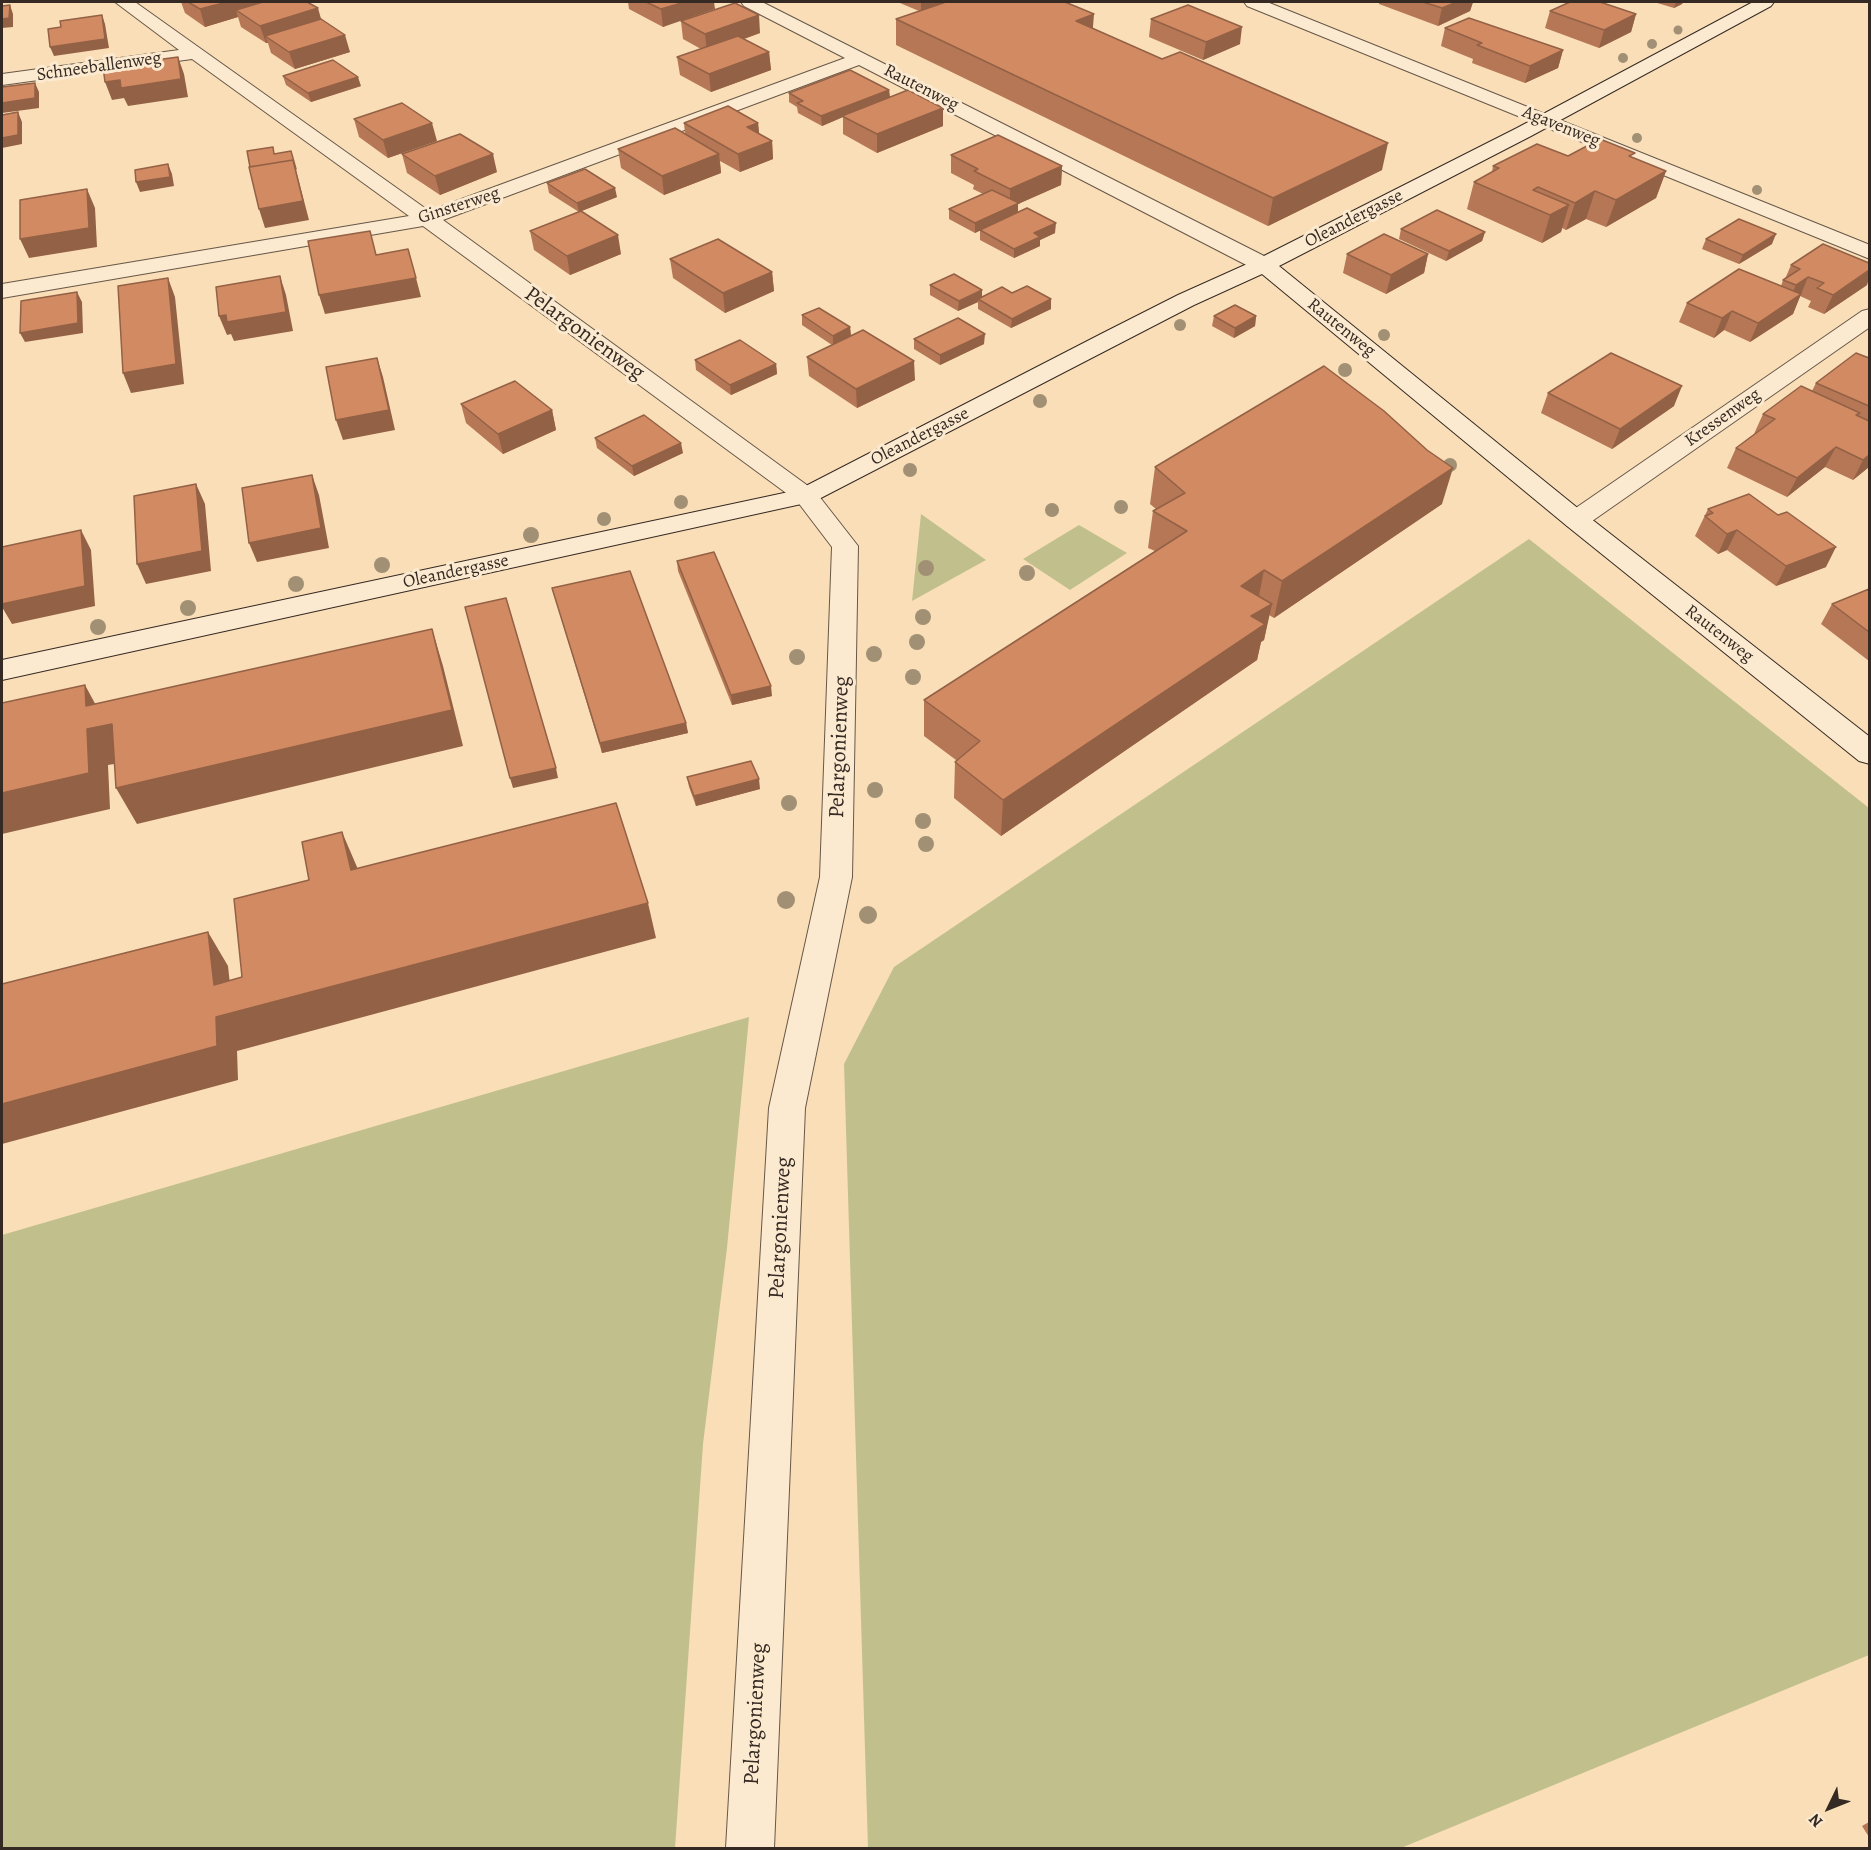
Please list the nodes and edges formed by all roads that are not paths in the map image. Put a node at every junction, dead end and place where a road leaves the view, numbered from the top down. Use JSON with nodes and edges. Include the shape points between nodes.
{"nodes":[{"id":1,"x":124,"y":2,"type":"edge"},
{"id":2,"x":750,"y":2,"type":"edge"},
{"id":3,"x":1253,"y":2,"type":"edge"},
{"id":4,"x":1765,"y":2,"type":"edge"},
{"id":5,"x":196,"y":53,"type":"junction"},
{"id":6,"x":862,"y":58,"type":"junction"},
{"id":7,"x":2,"y":80,"type":"edge"},
{"id":8,"x":1545,"y":120,"type":"junction"},
{"id":9,"x":427,"y":219,"type":"junction"},
{"id":10,"x":1869,"y":254,"type":"edge"},
{"id":11,"x":1264,"y":265,"type":"junction"},
{"id":12,"x":2,"y":291,"type":"edge"},
{"id":13,"x":1869,"y":316,"type":"edge"},
{"id":14,"x":806,"y":496,"type":"junction"},
{"id":15,"x":1576,"y":520,"type":"junction"},
{"id":16,"x":2,"y":670,"type":"edge"},
{"id":17,"x":1869,"y":753,"type":"edge"},
{"id":18,"x":750,"y":1848,"type":"edge"}],
"edges":[{"from":1,"to":5,"type":"street","name":"Pelargonienweg"},
{"from":2,"to":6,"type":"street","name":"Rautenweg"},
{"from":3,"to":8,"type":"street","name":"Agavenweg"},
{"from":4,"to":8,"type":"street","name":"Oleandergasse"},
{"from":5,"to":7,"type":"street","name":"Schneeballenweg"},
{"from":5,"to":9,"type":"street","name":"Pelargonienweg"},
{"from":6,"to":9,"type":"street","name":"Ginsterweg"},
{"from":6,"to":11,"type":"street","name":"Rautenweg"},
{"from":8,"to":10,"type":"street","name":"Agavenweg"},
{"from":8,"to":11,"type":"street","name":"Oleandergasse"},
{"from":9,"to":12,"type":"street","name":"Ginsterweg"},
{"from":9,"to":14,"type":"street","name":"Pelargonienweg"},
{"from":11,"to":14,"type":"street","name":"Oleandergasse","via":[[1128,329]]},
{"from":11,"to":15,"type":"street","name":"Rautenweg"},
{"from":13,"to":15,"type":"street","name":"Kressenweg"},
{"from":14,"to":16,"type":"street","name":"Oleandergasse"},
{"from":14,"to":18,"type":"street","name":"Pelargonienweg","via":[[845,546],[836,877],[787,1108]]},
{"from":15,"to":17,"type":"street","name":"Rautenweg"}]}
